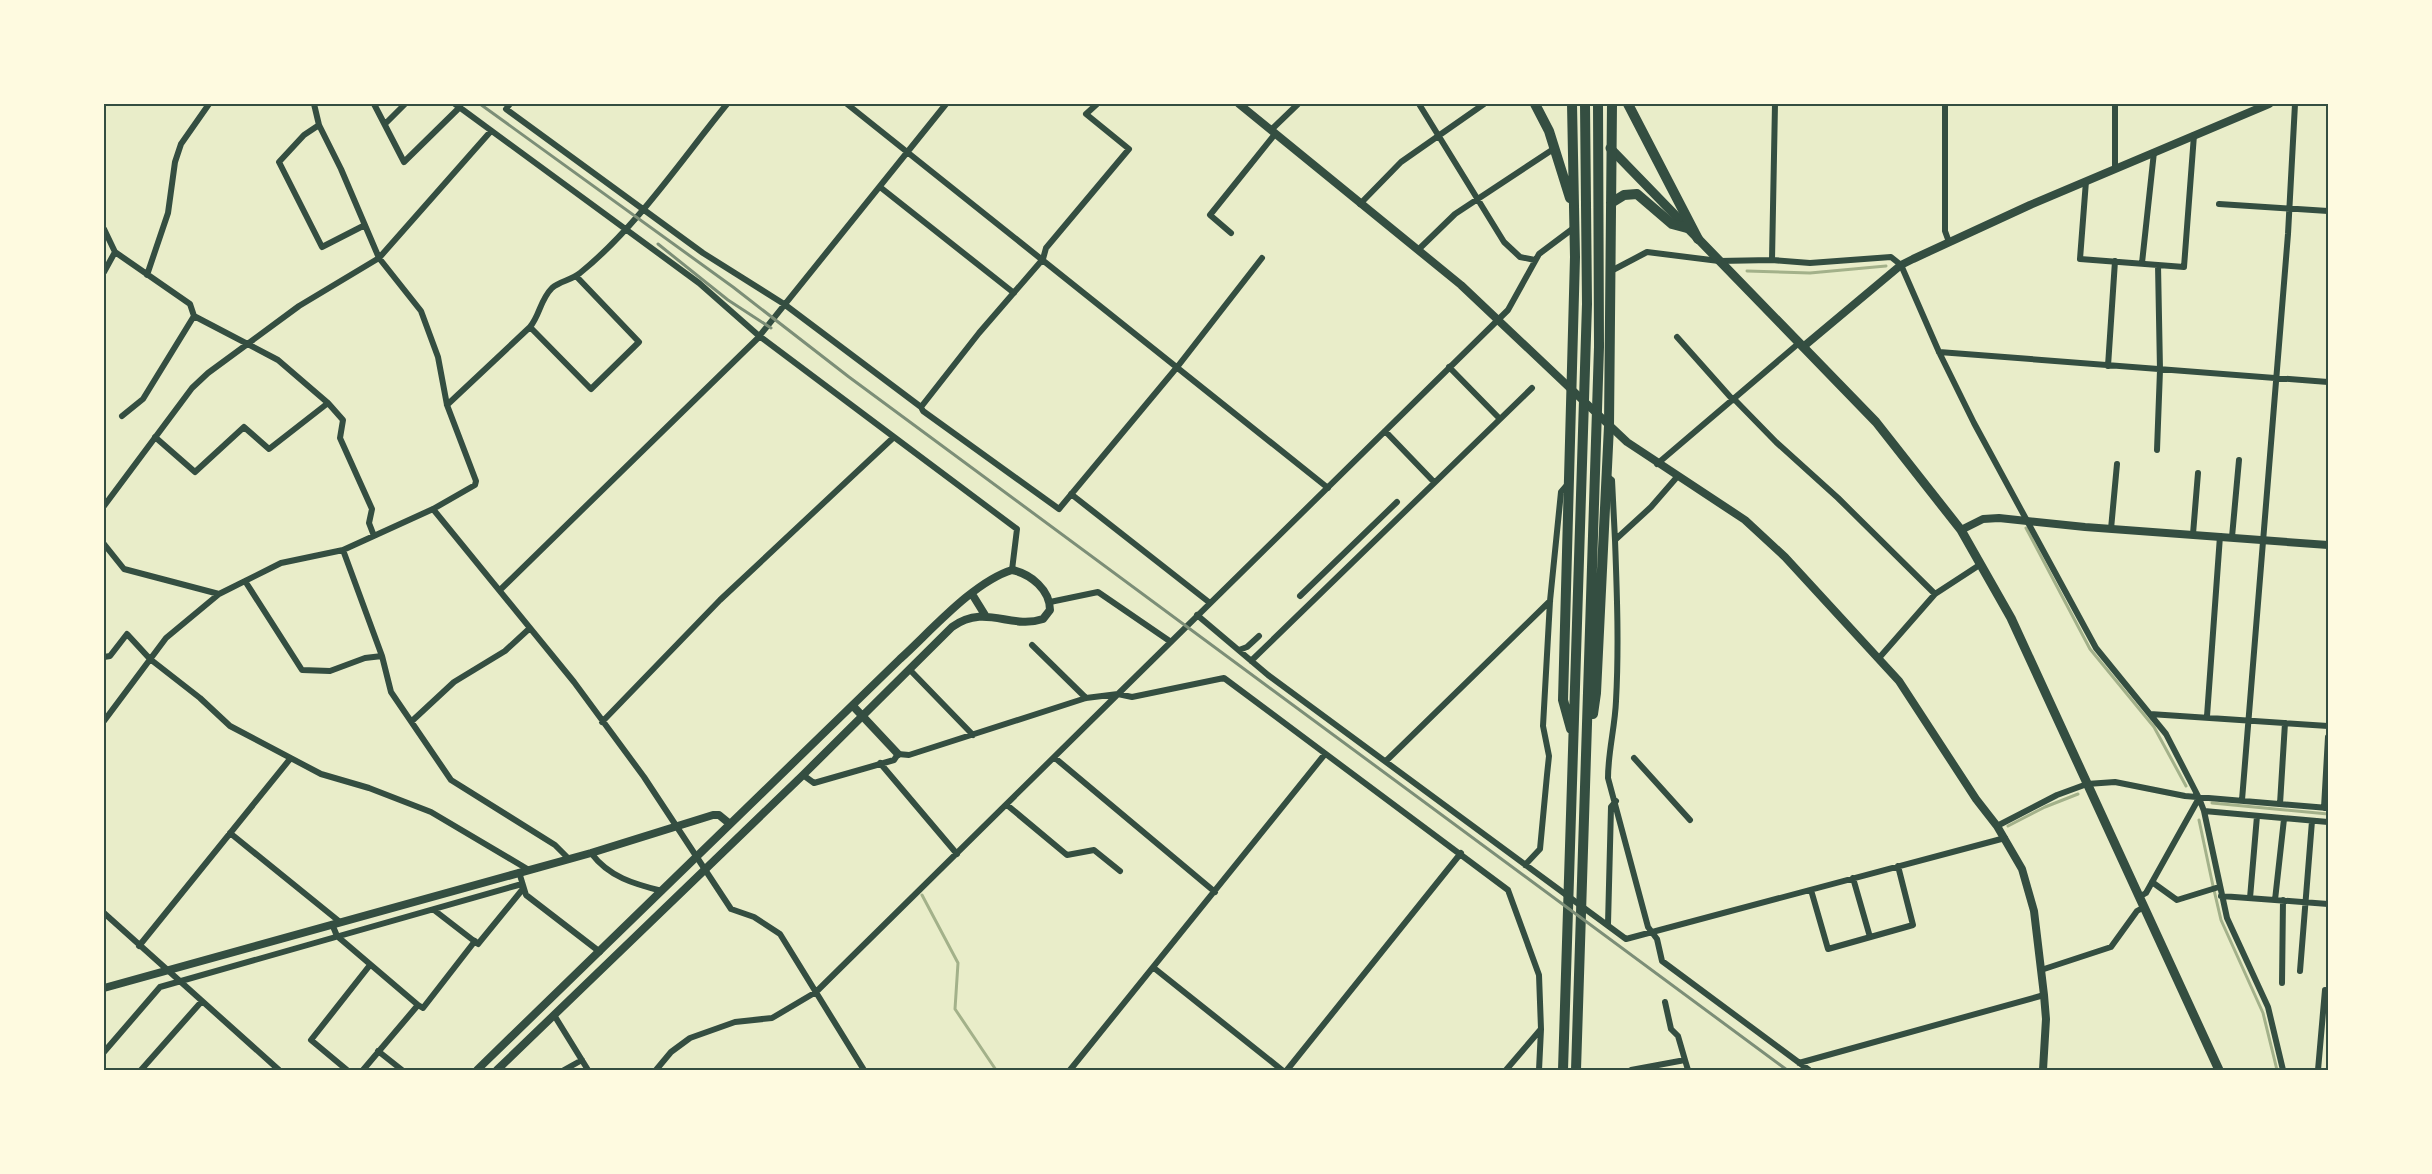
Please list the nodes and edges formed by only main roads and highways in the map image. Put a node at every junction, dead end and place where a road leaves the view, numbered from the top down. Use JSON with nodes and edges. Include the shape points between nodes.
{"nodes":[{"id":1,"x":1535,"y":104,"type":"edge"},
{"id":2,"x":1585,"y":104,"type":"edge"},
{"id":3,"x":1598,"y":104,"type":"edge"},
{"id":4,"x":1612,"y":104,"type":"edge"},
{"id":5,"x":1628,"y":104,"type":"edge"},
{"id":6,"x":1569,"y":106,"type":"edge"},
{"id":7,"x":1610,"y":148,"type":"junction"},
{"id":8,"x":1611,"y":203,"type":"junction"},
{"id":9,"x":1575,"y":215,"type":"junction"},
{"id":10,"x":1687,"y":228,"type":"junction"},
{"id":11,"x":1698,"y":240,"type":"junction"},
{"id":12,"x":1573,"y":735,"type":"junction"},
{"id":13,"x":1588,"y":738,"type":"junction"},
{"id":14,"x":1563,"y":1071,"type":"edge"},
{"id":15,"x":1576,"y":1071,"type":"edge"},
{"id":16,"x":2219,"y":1071,"type":"edge"}],
"edges":[{"from":1,"to":9,"type":"highway","via":[[1555,148]]},
{"from":2,"to":12,"type":"highway","via":[[1587,304]]},
{"from":3,"to":13,"type":"highway","via":[[1599,336]]},
{"from":4,"to":7,"type":"highway"},
{"from":5,"to":11,"type":"highway"},
{"from":6,"to":7,"type":"highway"},
{"from":6,"to":9,"type":"highway"},
{"from":7,"to":8,"type":"highway"},
{"from":7,"to":10,"type":"main road"},
{"from":8,"to":10,"type":"highway","via":[[1624,195],[1637,194],[1672,224]]},
{"from":8,"to":13,"type":"highway","via":[[1609,426],[1596,693]]},
{"from":9,"to":12,"type":"highway","via":[[1563,700]]},
{"from":10,"to":11,"type":"main road"},
{"from":11,"to":16,"type":"main road","via":[[1889,437],[1961,530],[2011,618]]},
{"from":12,"to":14,"type":"highway"},
{"from":13,"to":15,"type":"highway"}]}
